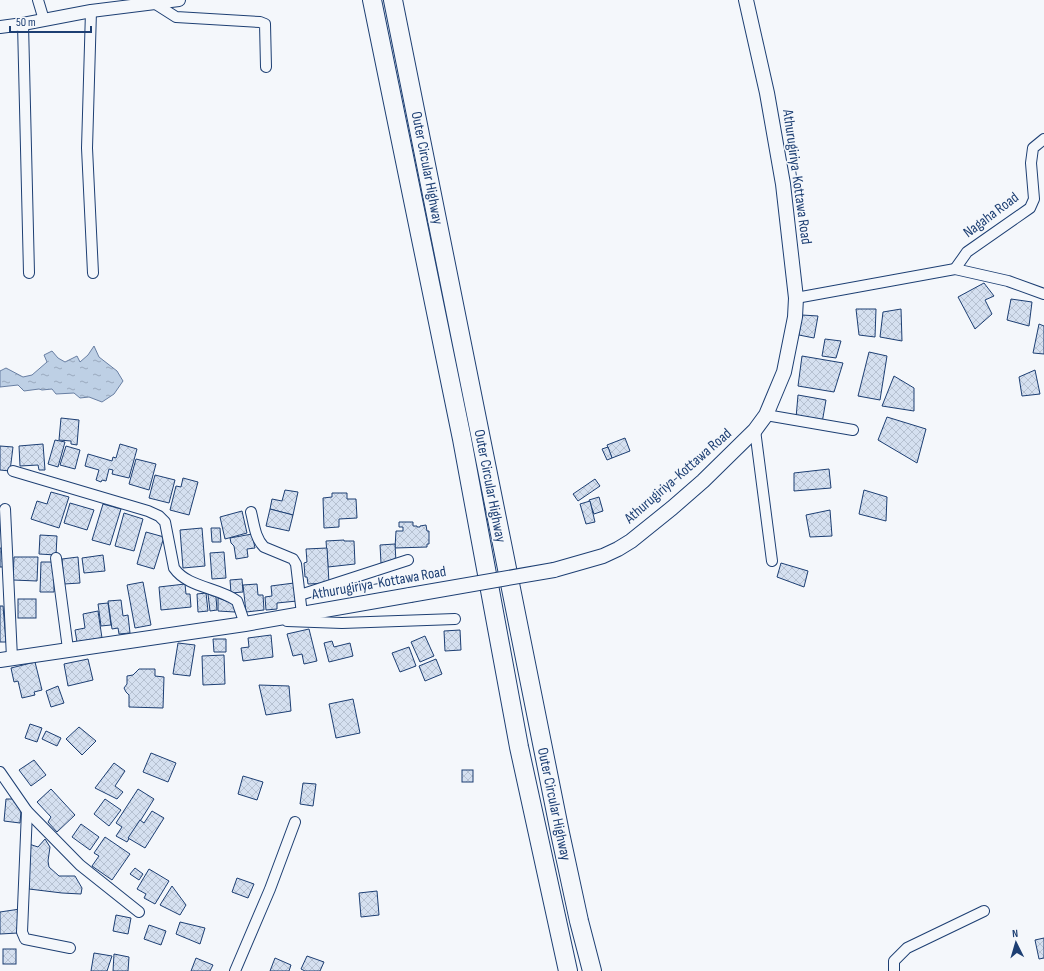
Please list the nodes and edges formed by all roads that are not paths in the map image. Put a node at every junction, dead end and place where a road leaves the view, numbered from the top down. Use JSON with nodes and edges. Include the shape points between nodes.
{"nodes":[{"id":1,"x":38,"y":0,"type":"edge"},
{"id":2,"x":179,"y":0,"type":"edge"},
{"id":3,"x":372,"y":0,"type":"edge"},
{"id":4,"x":393,"y":0,"type":"edge"},
{"id":5,"x":746,"y":0,"type":"edge"},
{"id":6,"x":162,"y":2,"type":"edge"},
{"id":7,"x":91,"y":11,"type":"junction"},
{"id":8,"x":44,"y":20,"type":"junction"},
{"id":9,"x":23,"y":24,"type":"junction"},
{"id":10,"x":0,"y":27,"type":"edge"},
{"id":11,"x":266,"y":67,"type":"dead end"},
{"id":12,"x":1044,"y":139,"type":"edge"},
{"id":13,"x":955,"y":269,"type":"junction"},
{"id":14,"x":29,"y":273,"type":"dead end"},
{"id":15,"x":93,"y":273,"type":"dead end"},
{"id":16,"x":1044,"y":294,"type":"edge"},
{"id":17,"x":796,"y":298,"type":"junction"},
{"id":18,"x":766,"y":415,"type":"junction"},
{"id":19,"x":755,"y":430,"type":"junction"},
{"id":20,"x":853,"y":430,"type":"dead end"},
{"id":21,"x":13,"y":471,"type":"dead end"},
{"id":22,"x":5,"y":510,"type":"dead end"},
{"id":23,"x":251,"y":512,"type":"dead end"},
{"id":24,"x":56,"y":558,"type":"dead end"},
{"id":25,"x":408,"y":560,"type":"dead end"},
{"id":26,"x":772,"y":561,"type":"dead end"},
{"id":27,"x":300,"y":595,"type":"junction"},
{"id":28,"x":302,"y":614,"type":"junction"},
{"id":29,"x":455,"y":619,"type":"dead end"},
{"id":30,"x":267,"y":620,"type":"junction"},
{"id":31,"x":245,"y":624,"type":"junction"},
{"id":32,"x":68,"y":649,"type":"junction"},
{"id":33,"x":6,"y":659,"type":"edge"},
{"id":34,"x":0,"y":772,"type":"edge"},
{"id":35,"x":27,"y":811,"type":"junction"},
{"id":36,"x":295,"y":822,"type":"dead end"},
{"id":37,"x":984,"y":911,"type":"dead end"},
{"id":38,"x":139,"y":912,"type":"dead end"},
{"id":39,"x":70,"y":948,"type":"dead end"},
{"id":40,"x":235,"y":971,"type":"edge"},
{"id":41,"x":568,"y":971,"type":"edge"},
{"id":42,"x":592,"y":971,"type":"edge"},
{"id":43,"x":894,"y":971,"type":"edge"}],
"edges":[{"from":1,"to":8,"type":"street"},
{"from":2,"to":6,"type":"street"},
{"from":3,"to":41,"type":"highway","name":"Outer Circular Highway","via":[[462,439],[519,747]]},
{"from":4,"to":42,"type":"highway","name":"Outer Circular Highway","via":[[560,833]]},
{"from":5,"to":17,"type":"main road","name":"Athurugiriya-Kottawa Road","via":[[767,93],[782,184]]},
{"from":6,"to":7,"type":"street"},
{"from":6,"to":11,"type":"street","via":[[176,17],[265,24]]},
{"from":7,"to":8,"type":"street"},
{"from":7,"to":15,"type":"street","via":[[87,148]]},
{"from":8,"to":9,"type":"street"},
{"from":9,"to":10,"type":"street"},
{"from":9,"to":14,"type":"street"},
{"from":12,"to":13,"type":"street","name":"Nagaha Road","via":[[1033,148],[1031,163],[1034,199],[1030,208],[966,252]]},
{"from":13,"to":16,"type":"street"},
{"from":13,"to":17,"type":"street"},
{"from":17,"to":18,"type":"main road","name":"Athurugiriya-Kottawa Road","via":[[795,317],[784,372]]},
{"from":18,"to":19,"type":"main road","name":"Athurugiriya-Kottawa Road"},
{"from":18,"to":20,"type":"street"},
{"from":19,"to":26,"type":"street"},
{"from":19,"to":28,"type":"main road","name":"Athurugiriya-Kottawa Road","bridge":true,"via":[[672,508],[631,541],[603,556],[554,570]]},
{"from":21,"to":31,"type":"street","via":[[159,516],[165,522],[174,568],[178,574],[186,580],[237,601]]},
{"from":22,"to":33,"type":"street"},
{"from":23,"to":27,"type":"street","via":[[257,536],[264,547],[293,559],[297,568]]},
{"from":24,"to":32,"type":"street"},
{"from":25,"to":27,"type":"street"},
{"from":27,"to":28,"type":"street"},
{"from":28,"to":30,"type":"main road","name":"Athurugiriya-Kottawa Road"},
{"from":29,"to":30,"type":"street","via":[[342,623]]},
{"from":30,"to":31,"type":"main road","name":"Athurugiriya-Kottawa Road"},
{"from":31,"to":32,"type":"main road","name":"Athurugiriya-Kottawa Road"},
{"from":32,"to":33,"type":"main road","name":"Athurugiriya-Kottawa Road"},
{"from":34,"to":35,"type":"street"},
{"from":35,"to":38,"type":"street","via":[[80,865]]},
{"from":35,"to":39,"type":"street","via":[[23,936],[25,939]]},
{"from":36,"to":40,"type":"street"},
{"from":37,"to":43,"type":"street","via":[[907,948],[894,961]]}]}
